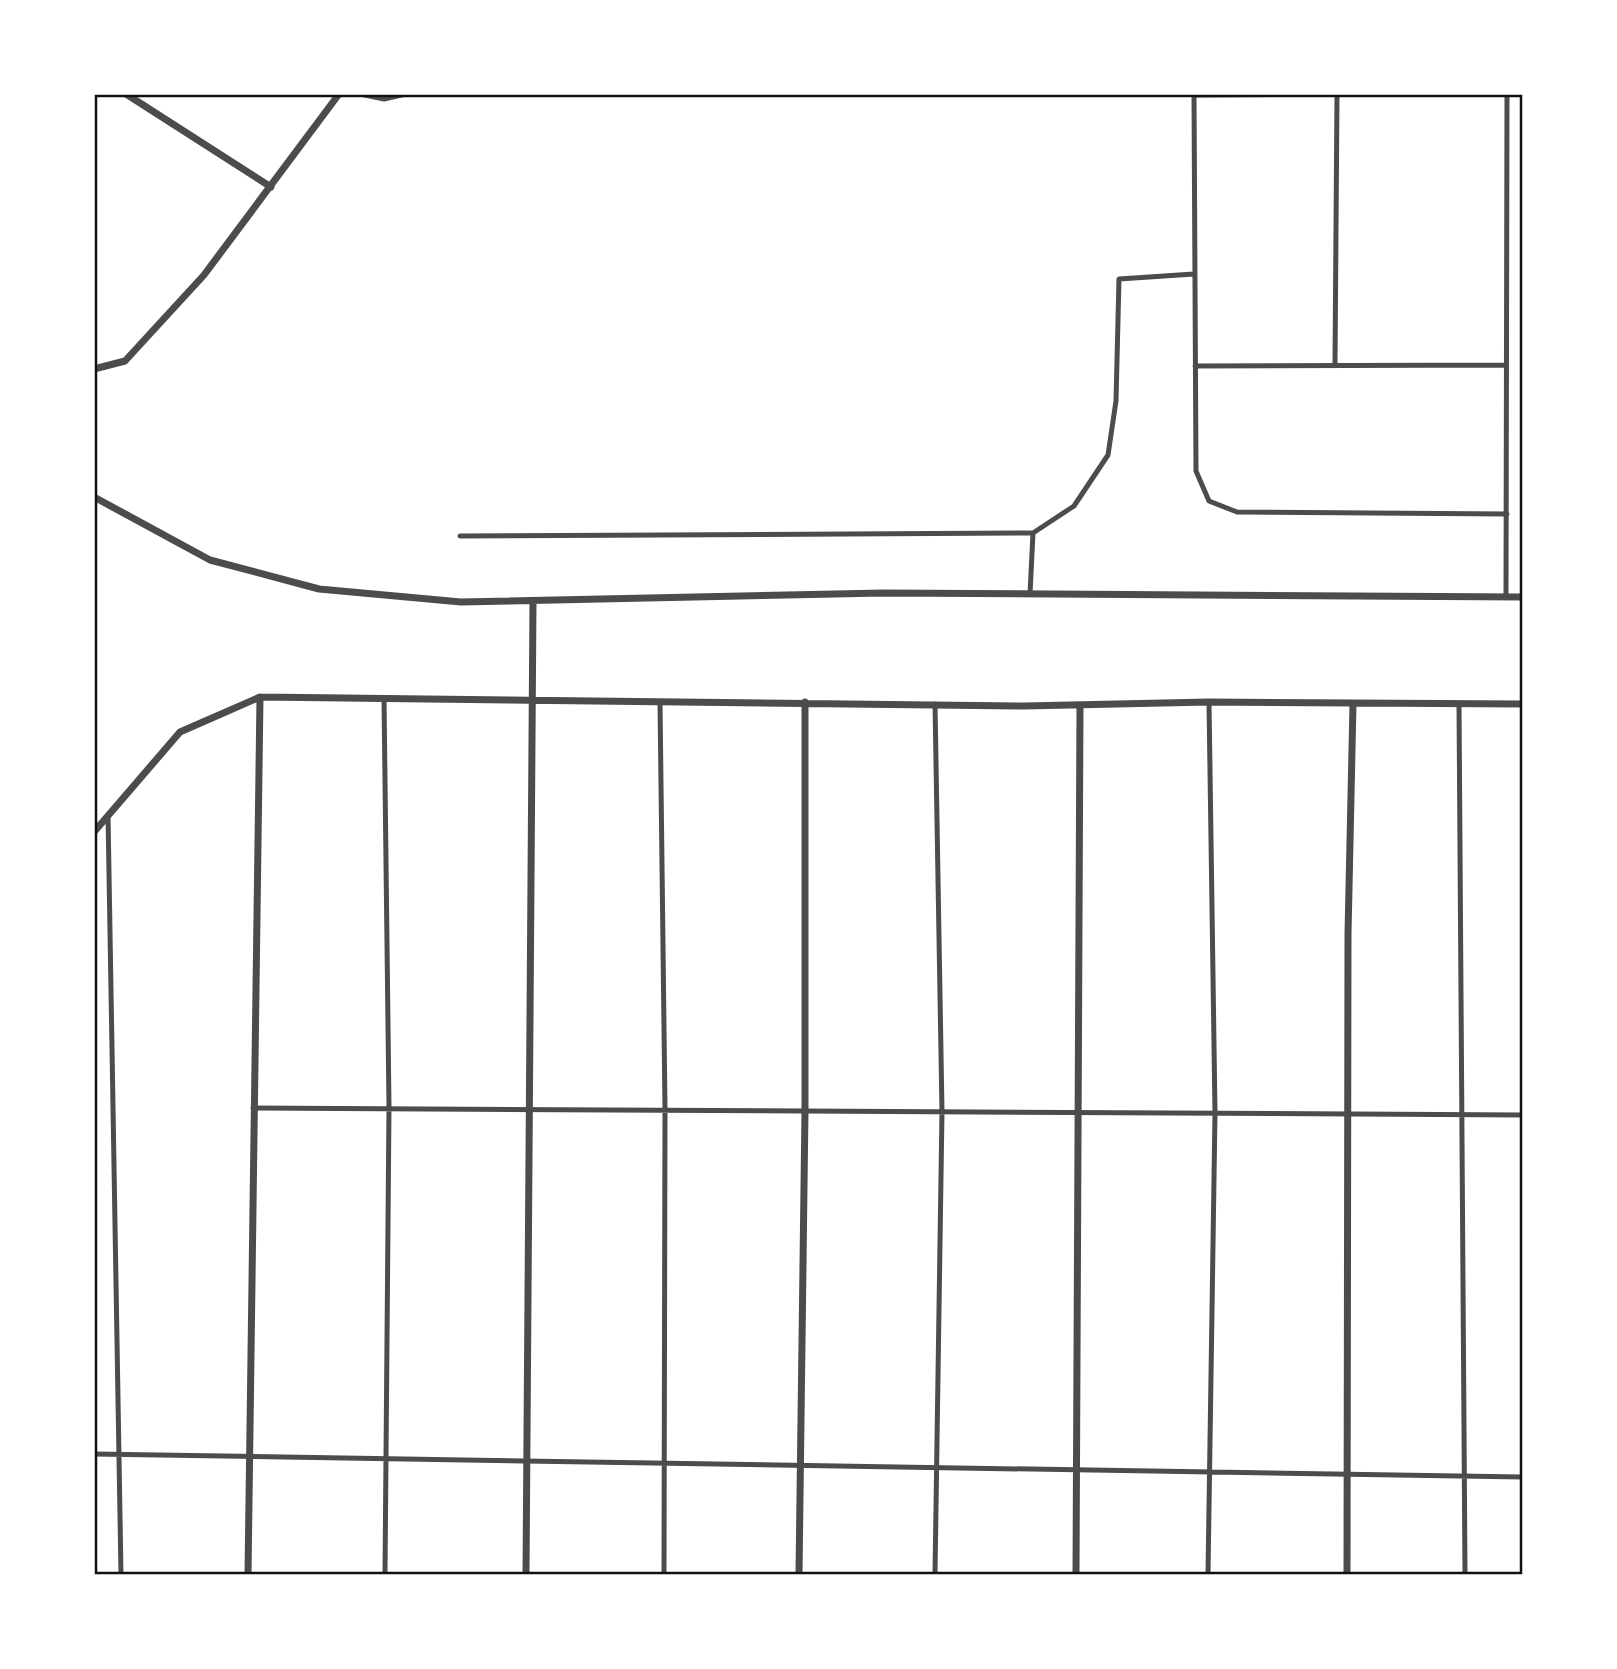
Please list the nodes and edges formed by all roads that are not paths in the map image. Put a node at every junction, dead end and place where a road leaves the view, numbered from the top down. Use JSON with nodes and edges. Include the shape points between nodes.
{"nodes":[{"id":1,"x":125,"y":94,"type":"edge"},
{"id":2,"x":339,"y":94,"type":"edge"},
{"id":3,"x":360,"y":94,"type":"edge"},
{"id":4,"x":406,"y":94,"type":"edge"},
{"id":5,"x":1343,"y":94,"type":"edge"},
{"id":6,"x":1507,"y":94,"type":"edge"},
{"id":7,"x":1194,"y":95,"type":"edge"},
{"id":8,"x":1337,"y":95,"type":"edge"},
{"id":9,"x":271,"y":187,"type":"junction"},
{"id":10,"x":1194,"y":274,"type":"junction"},
{"id":11,"x":1335,"y":365,"type":"junction"},
{"id":12,"x":1506,"y":365,"type":"junction"},
{"id":13,"x":1195,"y":366,"type":"junction"},
{"id":14,"x":94,"y":369,"type":"edge"},
{"id":15,"x":94,"y":497,"type":"edge"},
{"id":16,"x":1507,"y":514,"type":"junction"},
{"id":17,"x":1033,"y":533,"type":"junction"},
{"id":18,"x":460,"y":536,"type":"dead end"},
{"id":19,"x":1030,"y":594,"type":"junction"},
{"id":20,"x":1506,"y":597,"type":"junction"},
{"id":21,"x":1522,"y":597,"type":"edge"},
{"id":22,"x":533,"y":601,"type":"junction"},
{"id":23,"x":260,"y":697,"type":"junction"},
{"id":24,"x":384,"y":698,"type":"junction"},
{"id":25,"x":532,"y":699,"type":"junction"},
{"id":26,"x":660,"y":702,"type":"junction"},
{"id":27,"x":805,"y":702,"type":"junction"},
{"id":28,"x":1209,"y":702,"type":"junction"},
{"id":29,"x":1459,"y":702,"type":"junction"},
{"id":30,"x":935,"y":704,"type":"junction"},
{"id":31,"x":1353,"y":704,"type":"junction"},
{"id":32,"x":1522,"y":704,"type":"edge"},
{"id":33,"x":1080,"y":706,"type":"junction"},
{"id":34,"x":108,"y":814,"type":"junction"},
{"id":35,"x":94,"y":832,"type":"edge"},
{"id":36,"x":388,"y":1107,"type":"junction"},
{"id":37,"x":253,"y":1108,"type":"junction"},
{"id":38,"x":527,"y":1108,"type":"junction"},
{"id":39,"x":666,"y":1109,"type":"junction"},
{"id":40,"x":805,"y":1110,"type":"junction"},
{"id":41,"x":942,"y":1111,"type":"junction"},
{"id":42,"x":1077,"y":1112,"type":"junction"},
{"id":43,"x":1214,"y":1113,"type":"junction"},
{"id":44,"x":1347,"y":1114,"type":"junction"},
{"id":45,"x":1460,"y":1115,"type":"junction"},
{"id":46,"x":1522,"y":1115,"type":"edge"},
{"id":47,"x":119,"y":1453,"type":"junction"},
{"id":48,"x":94,"y":1454,"type":"edge"},
{"id":49,"x":250,"y":1455,"type":"junction"},
{"id":50,"x":386,"y":1458,"type":"junction"},
{"id":51,"x":528,"y":1460,"type":"junction"},
{"id":52,"x":664,"y":1462,"type":"junction"},
{"id":53,"x":800,"y":1465,"type":"junction"},
{"id":54,"x":936,"y":1467,"type":"junction"},
{"id":55,"x":1076,"y":1469,"type":"junction"},
{"id":56,"x":1210,"y":1472,"type":"junction"},
{"id":57,"x":1346,"y":1474,"type":"junction"},
{"id":58,"x":1466,"y":1476,"type":"junction"},
{"id":59,"x":1522,"y":1477,"type":"edge"},
{"id":60,"x":121,"y":1574,"type":"edge"},
{"id":61,"x":248,"y":1574,"type":"edge"},
{"id":62,"x":385,"y":1574,"type":"edge"},
{"id":63,"x":526,"y":1574,"type":"edge"},
{"id":64,"x":664,"y":1574,"type":"edge"},
{"id":65,"x":799,"y":1574,"type":"edge"},
{"id":66,"x":935,"y":1574,"type":"edge"},
{"id":67,"x":1076,"y":1574,"type":"edge"},
{"id":68,"x":1209,"y":1574,"type":"edge"},
{"id":69,"x":1347,"y":1574,"type":"edge"},
{"id":70,"x":1465,"y":1574,"type":"edge"}],
"edges":[{"from":1,"to":9,"type":"street"},
{"from":2,"to":9,"type":"street"},
{"from":3,"to":4,"type":"lane","via":[[384,99]]},
{"from":5,"to":8,"type":"lane"},
{"from":6,"to":12,"type":"lane"},
{"from":7,"to":8,"type":"lane"},
{"from":7,"to":10,"type":"lane"},
{"from":8,"to":11,"type":"lane"},
{"from":9,"to":14,"type":"street","via":[[204,275],[125,361]]},
{"from":10,"to":13,"type":"lane"},
{"from":10,"to":17,"type":"lane","via":[[1119,279],[1116,401],[1108,455],[1074,506]]},
{"from":11,"to":12,"type":"lane"},
{"from":11,"to":13,"type":"lane"},
{"from":12,"to":16,"type":"lane"},
{"from":13,"to":16,"type":"lane","via":[[1196,471],[1209,501],[1237,512]]},
{"from":15,"to":22,"type":"street","via":[[210,560],[319,589],[461,603]]},
{"from":16,"to":20,"type":"lane"},
{"from":17,"to":18,"type":"lane"},
{"from":17,"to":19,"type":"lane"},
{"from":19,"to":20,"type":"street"},
{"from":19,"to":22,"type":"street"},
{"from":20,"to":21,"type":"street"},
{"from":22,"to":25,"type":"street"},
{"from":23,"to":24,"type":"street"},
{"from":23,"to":34,"type":"street","via":[[180,732]]},
{"from":23,"to":37,"type":"street"},
{"from":24,"to":25,"type":"street"},
{"from":24,"to":36,"type":"lane"},
{"from":25,"to":26,"type":"street"},
{"from":25,"to":38,"type":"street"},
{"from":26,"to":27,"type":"street"},
{"from":26,"to":39,"type":"lane"},
{"from":27,"to":30,"type":"street"},
{"from":27,"to":40,"type":"street"},
{"from":28,"to":31,"type":"street"},
{"from":28,"to":33,"type":"street"},
{"from":28,"to":43,"type":"lane"},
{"from":29,"to":31,"type":"street"},
{"from":29,"to":32,"type":"street"},
{"from":29,"to":45,"type":"lane"},
{"from":30,"to":33,"type":"street"},
{"from":30,"to":41,"type":"lane"},
{"from":31,"to":44,"type":"street"},
{"from":33,"to":42,"type":"street"},
{"from":34,"to":35,"type":"street"},
{"from":34,"to":47,"type":"lane"},
{"from":36,"to":37,"type":"lane"},
{"from":36,"to":38,"type":"lane"},
{"from":36,"to":50,"type":"lane"},
{"from":37,"to":49,"type":"street"},
{"from":38,"to":39,"type":"lane"},
{"from":38,"to":51,"type":"street"},
{"from":39,"to":40,"type":"lane"},
{"from":39,"to":52,"type":"lane"},
{"from":40,"to":41,"type":"lane"},
{"from":40,"to":53,"type":"street"},
{"from":41,"to":42,"type":"lane"},
{"from":41,"to":54,"type":"lane"},
{"from":42,"to":43,"type":"lane"},
{"from":42,"to":55,"type":"street"},
{"from":43,"to":44,"type":"lane"},
{"from":43,"to":56,"type":"lane"},
{"from":44,"to":45,"type":"lane"},
{"from":44,"to":57,"type":"street"},
{"from":45,"to":46,"type":"lane"},
{"from":45,"to":58,"type":"lane"},
{"from":47,"to":48,"type":"lane"},
{"from":47,"to":49,"type":"lane"},
{"from":47,"to":60,"type":"lane"},
{"from":49,"to":50,"type":"lane"},
{"from":49,"to":61,"type":"street"},
{"from":50,"to":51,"type":"lane"},
{"from":50,"to":62,"type":"lane"},
{"from":51,"to":52,"type":"lane"},
{"from":51,"to":63,"type":"street"},
{"from":52,"to":53,"type":"lane"},
{"from":52,"to":64,"type":"lane"},
{"from":53,"to":54,"type":"lane"},
{"from":53,"to":65,"type":"street"},
{"from":54,"to":55,"type":"lane"},
{"from":54,"to":66,"type":"lane"},
{"from":55,"to":56,"type":"lane"},
{"from":55,"to":67,"type":"street"},
{"from":56,"to":57,"type":"lane"},
{"from":56,"to":68,"type":"lane"},
{"from":57,"to":58,"type":"lane"},
{"from":57,"to":69,"type":"street"},
{"from":58,"to":59,"type":"lane"},
{"from":58,"to":70,"type":"lane"}]}
